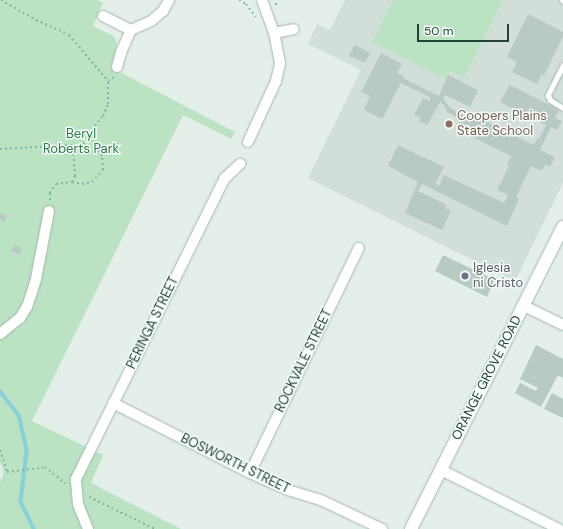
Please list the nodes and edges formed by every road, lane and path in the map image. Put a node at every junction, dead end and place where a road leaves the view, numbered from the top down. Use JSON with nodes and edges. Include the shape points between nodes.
{"nodes":[{"id":1,"x":1,"y":0,"type":"edge"},
{"id":2,"x":169,"y":0,"type":"edge"},
{"id":3,"x":262,"y":0,"type":"edge"},
{"id":4,"x":103,"y":16,"type":"dead end"},
{"id":5,"x":294,"y":29,"type":"dead end"},
{"id":6,"x":131,"y":30,"type":"junction"},
{"id":7,"x":274,"y":33,"type":"junction"},
{"id":8,"x":563,"y":65,"type":"edge"},
{"id":9,"x":117,"y":67,"type":"joint"},
{"id":10,"x":108,"y":81,"type":"junction"},
{"id":11,"x":563,"y":108,"type":"edge"},
{"id":12,"x":92,"y":137,"type":"junction"},
{"id":13,"x":248,"y":142,"type":"dead end"},
{"id":14,"x":74,"y":145,"type":"junction"},
{"id":15,"x":0,"y":149,"type":"edge"},
{"id":16,"x":240,"y":164,"type":"dead end"},
{"id":17,"x":72,"y":182,"type":"junction"},
{"id":18,"x":49,"y":211,"type":"joint"},
{"id":19,"x":563,"y":227,"type":"edge"},
{"id":20,"x":359,"y":248,"type":"dead end"},
{"id":21,"x":524,"y":306,"type":"junction"},
{"id":22,"x":563,"y":325,"type":"edge"},
{"id":23,"x":0,"y":334,"type":"edge"},
{"id":24,"x":113,"y":403,"type":"junction"},
{"id":25,"x":0,"y":450,"type":"edge"},
{"id":26,"x":441,"y":470,"type":"junction"},
{"id":27,"x":250,"y":473,"type":"junction"},
{"id":28,"x":73,"y":488,"type":"junction"},
{"id":29,"x":86,"y":493,"type":"dead end"},
{"id":30,"x":88,"y":529,"type":"edge"},
{"id":31,"x":155,"y":529,"type":"edge"},
{"id":32,"x":382,"y":529,"type":"edge"},
{"id":33,"x":411,"y":529,"type":"edge"},
{"id":34,"x":559,"y":529,"type":"edge"}],
"edges":[{"from":1,"to":10,"type":"path","via":[[69,35]]},
{"from":2,"to":6,"type":"street","via":[[163,11],[151,21]]},
{"from":3,"to":7,"type":"street"},
{"from":4,"to":6,"type":"street"},
{"from":5,"to":7,"type":"street"},
{"from":6,"to":9,"type":"street"},
{"from":7,"to":13,"type":"street","via":[[280,63],[276,81]]},
{"from":8,"to":11,"type":"lane","via":[[548,95],[550,100]]},
{"from":9,"to":10,"type":"path","via":[[116,76]]},
{"from":10,"to":12,"type":"path","via":[[108,104],[95,126]]},
{"from":12,"to":14,"type":"path","via":[[82,144]]},
{"from":12,"to":17,"type":"path","via":[[102,156],[104,170],[92,182]]},
{"from":14,"to":15,"type":"path"},
{"from":14,"to":17,"type":"path","via":[[75,176]]},
{"from":16,"to":24,"type":"street","name":"PERINGA STREET","via":[[225,178]]},
{"from":17,"to":18,"type":"path","via":[[56,184],[50,193]]},
{"from":18,"to":23,"type":"street","via":[[36,279],[27,307],[20,318]]},
{"from":19,"to":21,"type":"main road","name":"ORANGE GROVE ROAD"},
{"from":20,"to":27,"type":"street","name":"ROCKVALE STREET"},
{"from":21,"to":22,"type":"street"},
{"from":21,"to":26,"type":"main road","name":"ORANGE GROVE ROAD"},
{"from":24,"to":27,"type":"street","name":"BOSWORTH STREET"},
{"from":24,"to":28,"type":"street","name":"PERINGA STREET"},
{"from":25,"to":28,"type":"path","via":[[7,472],[45,467]]},
{"from":26,"to":33,"type":"main road","name":"ORANGE GROVE ROAD"},
{"from":26,"to":34,"type":"street"},
{"from":27,"to":32,"type":"street","name":"BOSWORTH STREET","via":[[288,490],[321,500]]},
{"from":28,"to":30,"type":"street"},
{"from":29,"to":31,"type":"path","via":[[93,500]]}]}
